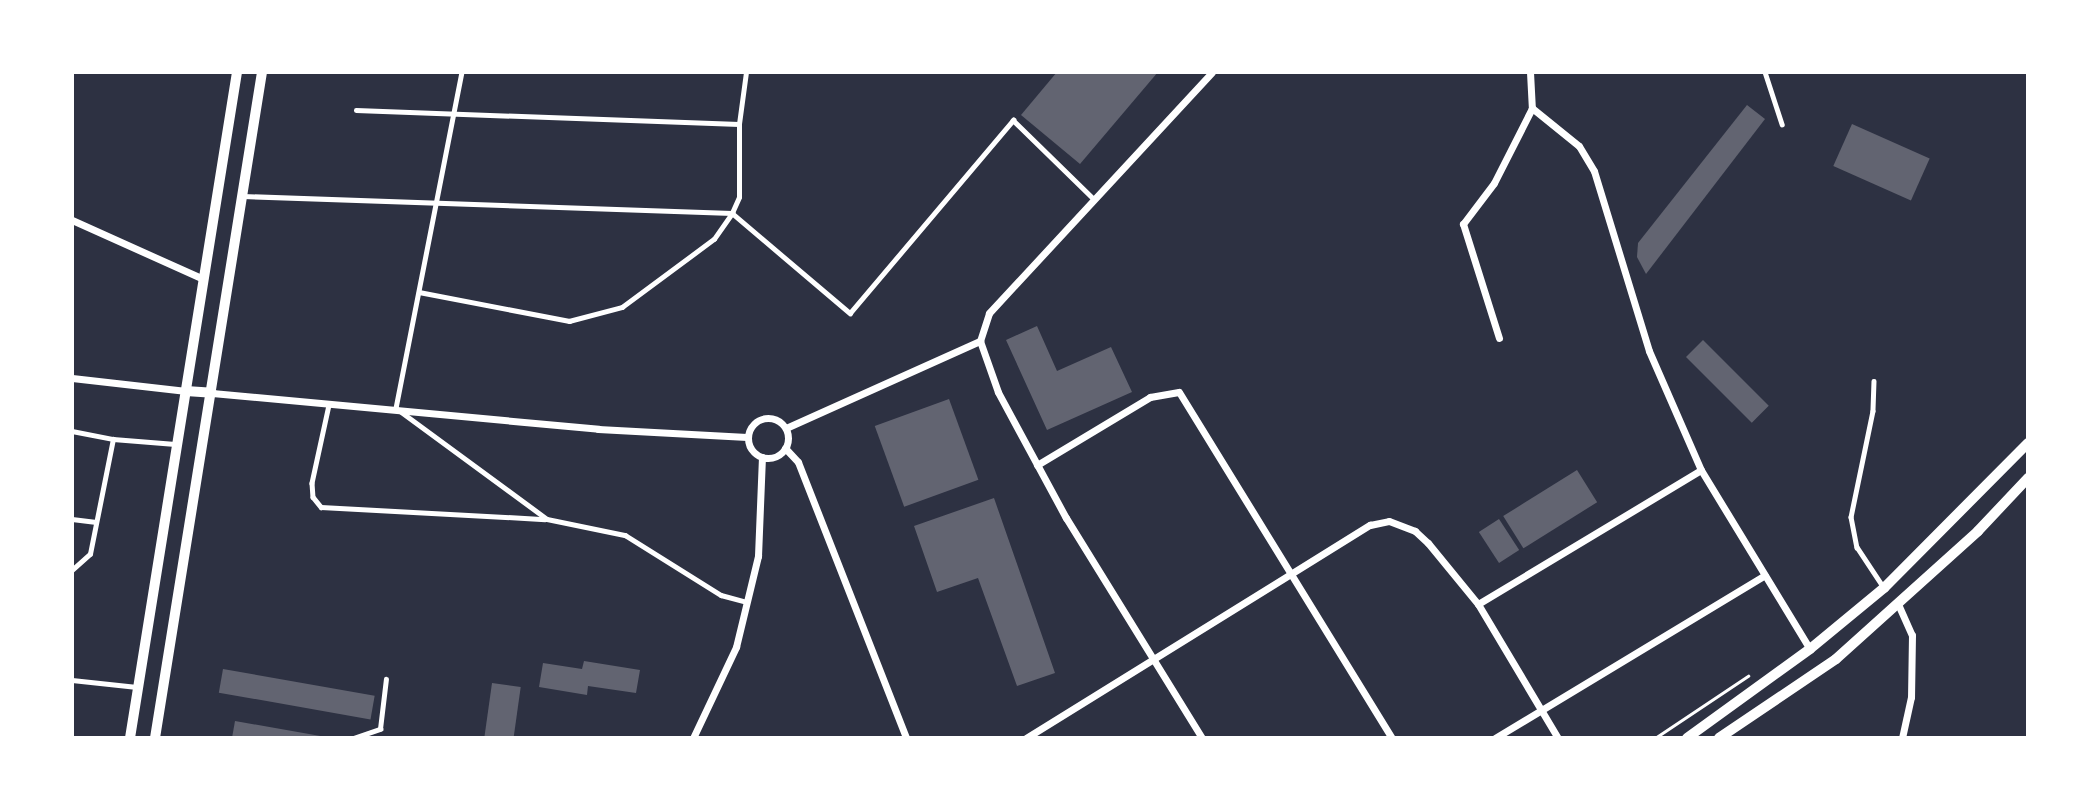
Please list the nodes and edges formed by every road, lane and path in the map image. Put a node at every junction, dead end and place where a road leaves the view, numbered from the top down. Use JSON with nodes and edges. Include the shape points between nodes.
{"nodes":[{"id":1,"x":237,"y":72,"type":"edge"},
{"id":2,"x":262,"y":72,"type":"edge"},
{"id":3,"x":462,"y":72,"type":"edge"},
{"id":4,"x":747,"y":72,"type":"edge"},
{"id":5,"x":1212,"y":72,"type":"edge"},
{"id":6,"x":1530,"y":72,"type":"edge"},
{"id":7,"x":1765,"y":72,"type":"edge"},
{"id":8,"x":1532,"y":108,"type":"junction"},
{"id":9,"x":356,"y":110,"type":"dead end"},
{"id":10,"x":457,"y":115,"type":"junction"},
{"id":11,"x":740,"y":124,"type":"junction"},
{"id":12,"x":1782,"y":124,"type":"dead end"},
{"id":13,"x":242,"y":196,"type":"junction"},
{"id":14,"x":1094,"y":199,"type":"junction"},
{"id":15,"x":434,"y":202,"type":"junction"},
{"id":16,"x":732,"y":213,"type":"junction"},
{"id":17,"x":72,"y":220,"type":"edge"},
{"id":18,"x":201,"y":278,"type":"junction"},
{"id":19,"x":419,"y":292,"type":"junction"},
{"id":20,"x":1499,"y":338,"type":"dead end"},
{"id":21,"x":980,"y":341,"type":"junction"},
{"id":22,"x":72,"y":377,"type":"edge"},
{"id":23,"x":1874,"y":381,"type":"dead end"},
{"id":24,"x":186,"y":391,"type":"junction"},
{"id":25,"x":212,"y":393,"type":"junction"},
{"id":26,"x":330,"y":404,"type":"junction"},
{"id":27,"x":396,"y":408,"type":"junction"},
{"id":28,"x":786,"y":428,"type":"junction"},
{"id":29,"x":72,"y":431,"type":"edge"},
{"id":30,"x":747,"y":437,"type":"junction"},
{"id":31,"x":113,"y":439,"type":"junction"},
{"id":32,"x":2028,"y":443,"type":"edge"},
{"id":33,"x":176,"y":444,"type":"junction"},
{"id":34,"x":785,"y":448,"type":"junction"},
{"id":35,"x":762,"y":457,"type":"junction"},
{"id":36,"x":1037,"y":465,"type":"junction"},
{"id":37,"x":1701,"y":470,"type":"junction"},
{"id":38,"x":2028,"y":478,"type":"edge"},
{"id":39,"x":72,"y":519,"type":"edge"},
{"id":40,"x":547,"y":519,"type":"junction"},
{"id":41,"x":96,"y":522,"type":"junction"},
{"id":42,"x":72,"y":570,"type":"edge"},
{"id":43,"x":1293,"y":573,"type":"junction"},
{"id":44,"x":1765,"y":575,"type":"junction"},
{"id":45,"x":1884,"y":588,"type":"junction"},
{"id":46,"x":744,"y":601,"type":"junction"},
{"id":47,"x":1478,"y":604,"type":"junction"},
{"id":48,"x":1898,"y":604,"type":"junction"},
{"id":49,"x":1810,"y":649,"type":"junction"},
{"id":50,"x":1154,"y":659,"type":"junction"},
{"id":51,"x":1758,"y":669,"type":"dead end"},
{"id":52,"x":386,"y":679,"type":"dead end"},
{"id":53,"x":72,"y":680,"type":"edge"},
{"id":54,"x":138,"y":687,"type":"junction"},
{"id":55,"x":1540,"y":711,"type":"junction"},
{"id":56,"x":130,"y":738,"type":"edge"},
{"id":57,"x":155,"y":738,"type":"edge"},
{"id":58,"x":354,"y":738,"type":"edge"},
{"id":59,"x":693,"y":738,"type":"edge"},
{"id":60,"x":906,"y":738,"type":"edge"},
{"id":61,"x":1026,"y":738,"type":"edge"},
{"id":62,"x":1202,"y":738,"type":"edge"},
{"id":63,"x":1392,"y":738,"type":"edge"},
{"id":64,"x":1495,"y":738,"type":"edge"},
{"id":65,"x":1558,"y":738,"type":"edge"},
{"id":66,"x":1656,"y":738,"type":"edge"},
{"id":67,"x":1687,"y":738,"type":"edge"},
{"id":68,"x":1718,"y":738,"type":"edge"},
{"id":69,"x":1902,"y":738,"type":"edge"}],
"edges":[{"from":1,"to":18,"type":"street"},
{"from":2,"to":13,"type":"street"},
{"from":3,"to":10,"type":"lane"},
{"from":4,"to":11,"type":"lane"},
{"from":5,"to":14,"type":"street"},
{"from":6,"to":8,"type":"street"},
{"from":7,"to":12,"type":"lane"},
{"from":8,"to":20,"type":"street","via":[[1494,183],[1464,224]]},
{"from":8,"to":37,"type":"street","via":[[1579,146],[1594,171],[1649,351]]},
{"from":9,"to":10,"type":"lane"},
{"from":10,"to":11,"type":"lane"},
{"from":10,"to":15,"type":"lane"},
{"from":11,"to":16,"type":"lane","via":[[739,197]]},
{"from":13,"to":15,"type":"lane"},
{"from":13,"to":25,"type":"street"},
{"from":14,"to":16,"type":"lane","via":[[1013,120],[850,313]]},
{"from":14,"to":21,"type":"street","via":[[989,313]]},
{"from":15,"to":16,"type":"lane"},
{"from":15,"to":19,"type":"lane"},
{"from":16,"to":19,"type":"lane","via":[[714,239],[622,307],[569,321]]},
{"from":17,"to":18,"type":"street"},
{"from":18,"to":24,"type":"street"},
{"from":19,"to":27,"type":"lane"},
{"from":21,"to":28,"type":"street"},
{"from":21,"to":36,"type":"street","via":[[998,392]]},
{"from":22,"to":24,"type":"street"},
{"from":23,"to":45,"type":"lane","via":[[1873,411],[1851,517],[1857,547]]},
{"from":24,"to":25,"type":"street"},
{"from":24,"to":33,"type":"street"},
{"from":25,"to":26,"type":"street"},
{"from":25,"to":57,"type":"street"},
{"from":26,"to":27,"type":"street"},
{"from":26,"to":40,"type":"lane","via":[[312,484],[313,497],[321,507]]},
{"from":27,"to":30,"type":"street","via":[[598,429]]},
{"from":27,"to":40,"type":"lane"},
{"from":28,"to":30,"type":"street","via":[[777,419],[764,418],[752,424]]},
{"from":28,"to":34,"type":"street"},
{"from":29,"to":31,"type":"lane"},
{"from":30,"to":35,"type":"street","via":[[751,450]]},
{"from":31,"to":33,"type":"lane"},
{"from":31,"to":41,"type":"lane"},
{"from":32,"to":45,"type":"street"},
{"from":33,"to":54,"type":"street"},
{"from":34,"to":35,"type":"street","via":[[775,456]]},
{"from":34,"to":60,"type":"street","via":[[798,462]]},
{"from":35,"to":46,"type":"street","via":[[758,556]]},
{"from":36,"to":43,"type":"street","via":[[1150,397],[1179,392]]},
{"from":36,"to":50,"type":"street"},
{"from":37,"to":44,"type":"street"},
{"from":37,"to":47,"type":"street"},
{"from":38,"to":48,"type":"street"},
{"from":39,"to":41,"type":"lane"},
{"from":40,"to":46,"type":"lane","via":[[625,535],[721,595]]},
{"from":41,"to":42,"type":"lane","via":[[90,554]]},
{"from":43,"to":47,"type":"street","via":[[1370,525],[1399,523],[1428,543]]},
{"from":43,"to":50,"type":"street"},
{"from":43,"to":63,"type":"street"},
{"from":44,"to":49,"type":"street"},
{"from":44,"to":55,"type":"street"},
{"from":45,"to":48,"type":"street"},
{"from":45,"to":49,"type":"street"},
{"from":46,"to":59,"type":"street","via":[[736,648]]},
{"from":47,"to":55,"type":"street"},
{"from":48,"to":68,"type":"street","via":[[1812,677]]},
{"from":48,"to":69,"type":"street","via":[[1912,635],[1911,697]]},
{"from":49,"to":67,"type":"street"},
{"from":50,"to":61,"type":"street"},
{"from":50,"to":62,"type":"street"},
{"from":51,"to":66,"type":"path"},
{"from":52,"to":58,"type":"lane","via":[[380,729]]},
{"from":53,"to":54,"type":"lane"},
{"from":54,"to":56,"type":"street"},
{"from":55,"to":64,"type":"street"},
{"from":55,"to":65,"type":"street"}]}
